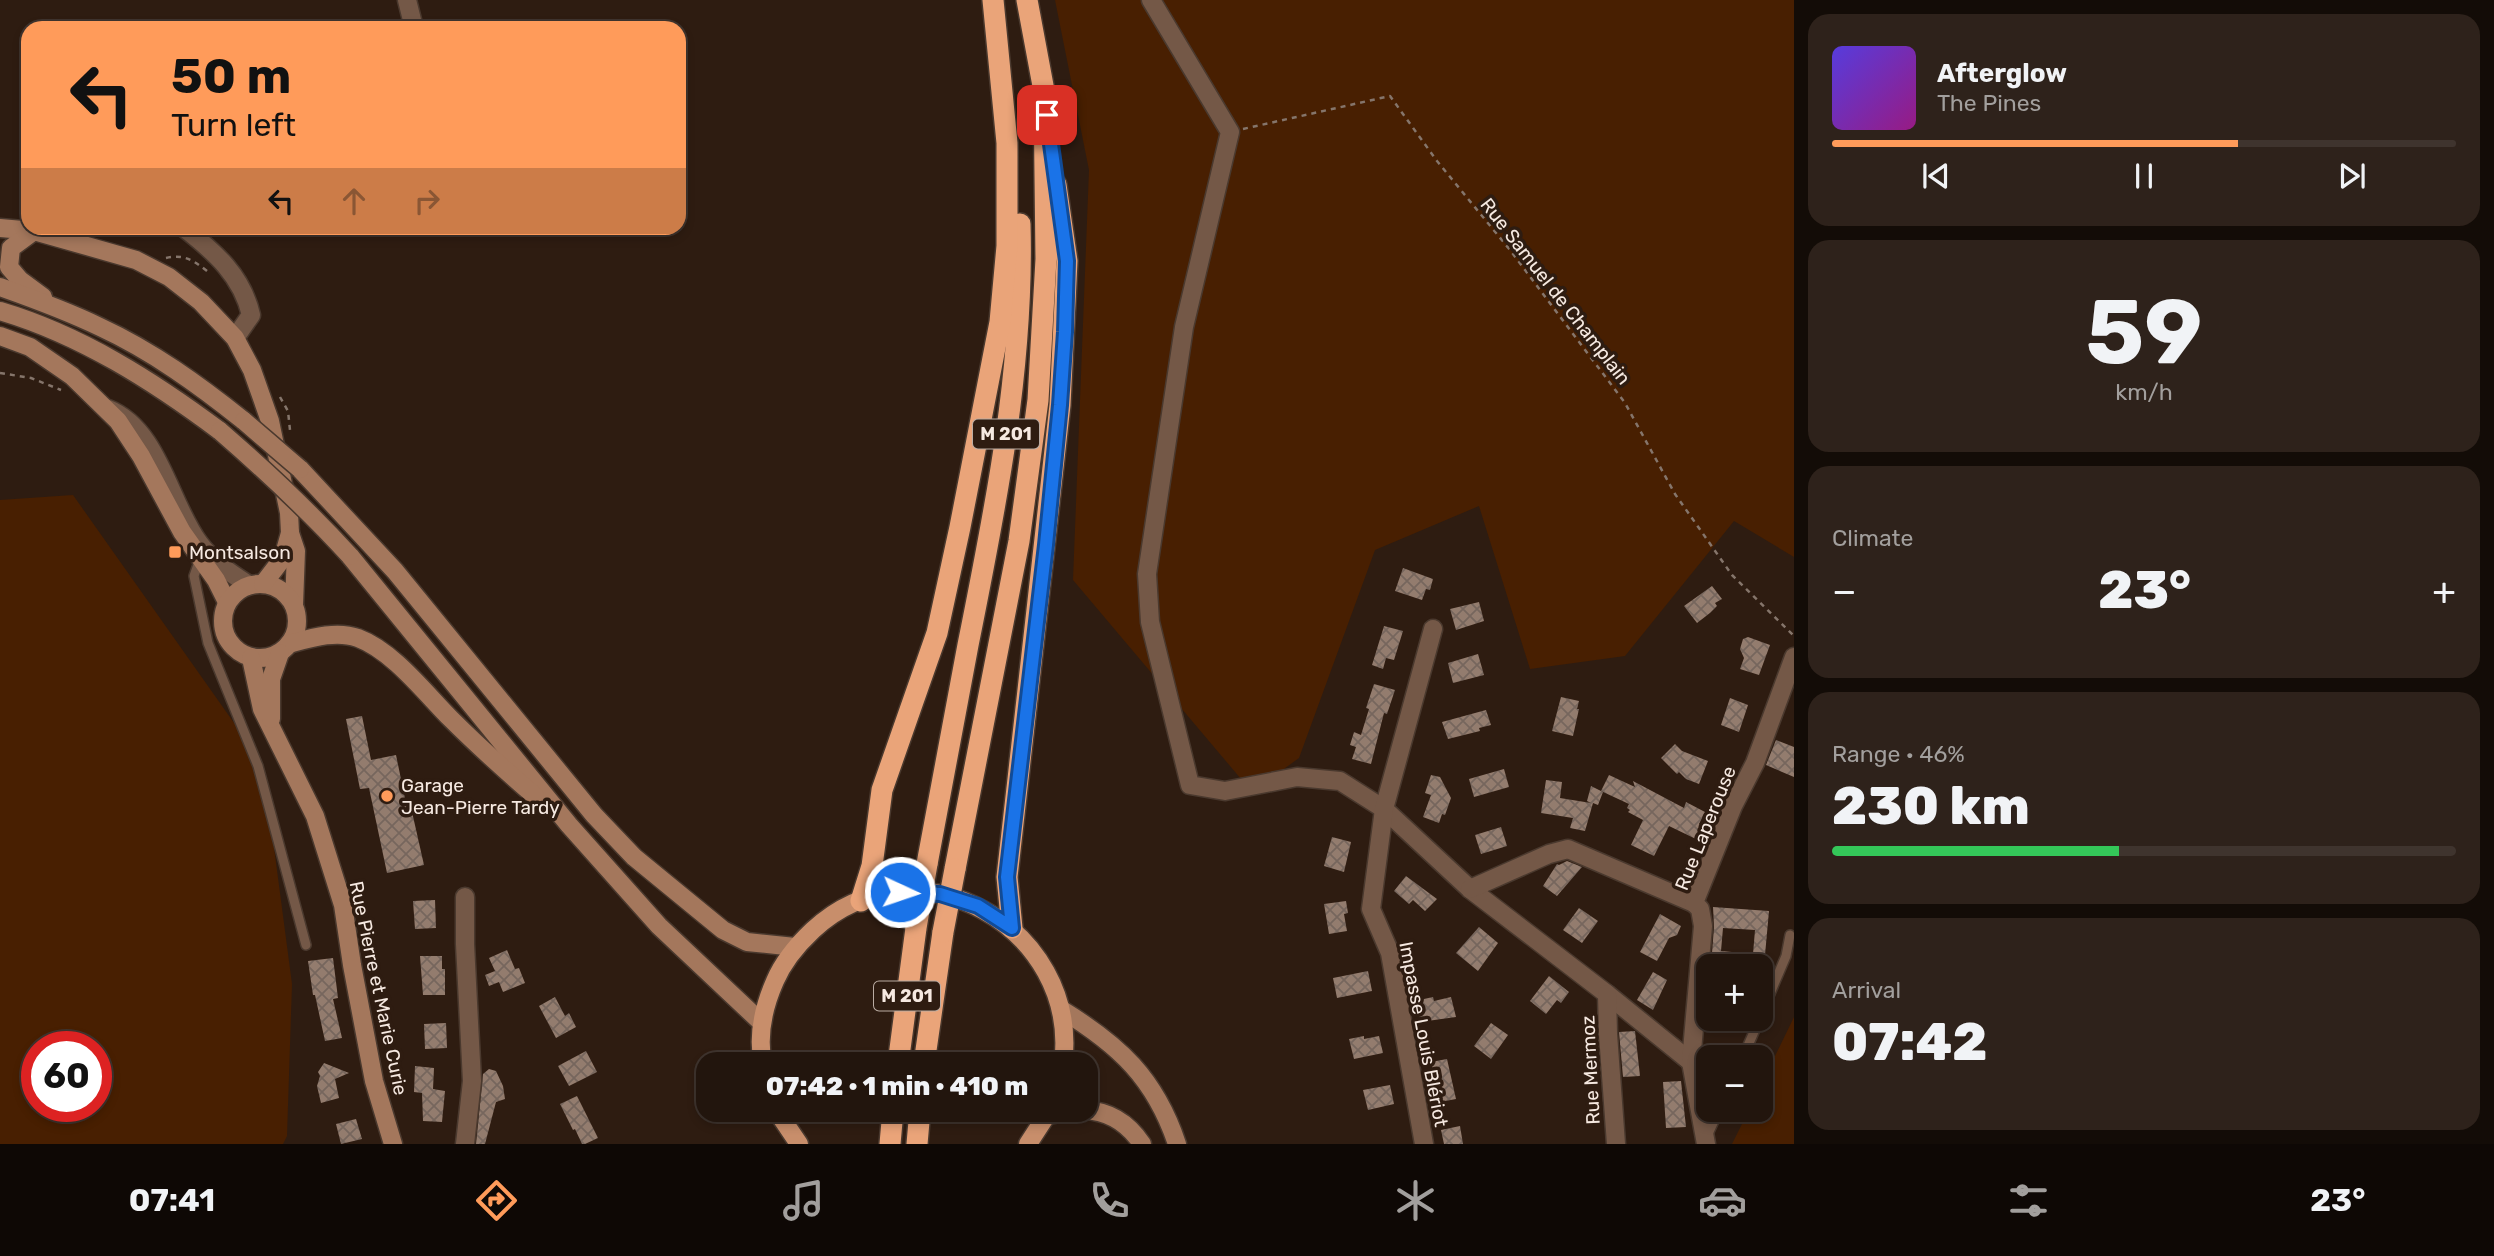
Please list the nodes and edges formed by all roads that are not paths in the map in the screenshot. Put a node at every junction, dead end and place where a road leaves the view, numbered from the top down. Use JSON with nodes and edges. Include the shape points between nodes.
{"nodes":[{"id":1,"x":407,"y":0,"type":"edge"},
{"id":2,"x":995,"y":0,"type":"edge"},
{"id":3,"x":1027,"y":0,"type":"edge"},
{"id":4,"x":1151,"y":0,"type":"edge"},
{"id":5,"x":412,"y":21,"type":"edge"},
{"id":6,"x":1044,"y":91,"type":"junction"},
{"id":7,"x":0,"y":228,"type":"edge"},
{"id":8,"x":21,"y":230,"type":"edge"},
{"id":9,"x":28,"y":235,"type":"edge"},
{"id":10,"x":49,"y":235,"type":"edge"},
{"id":11,"x":193,"y":235,"type":"edge"},
{"id":12,"x":4,"y":261,"type":"edge"},
{"id":13,"x":0,"y":287,"type":"edge"},
{"id":14,"x":53,"y":306,"type":"junction"},
{"id":15,"x":0,"y":311,"type":"edge"},
{"id":16,"x":0,"y":335,"type":"edge"},
{"id":17,"x":235,"y":338,"type":"junction"},
{"id":18,"x":106,"y":408,"type":"junction"},
{"id":19,"x":289,"y":533,"type":"junction"},
{"id":20,"x":201,"y":559,"type":"junction"},
{"id":21,"x":256,"y":585,"type":"junction"},
{"id":22,"x":227,"y":602,"type":"junction"},
{"id":23,"x":294,"y":606,"type":"junction"},
{"id":24,"x":1433,"y":629,"type":"dead end"},
{"id":25,"x":285,"y":648,"type":"junction"},
{"id":26,"x":1794,"y":657,"type":"edge"},
{"id":27,"x":251,"y":658,"type":"junction"},
{"id":28,"x":271,"y":726,"type":"junction"},
{"id":29,"x":1384,"y":809,"type":"junction"},
{"id":30,"x":569,"y":825,"type":"junction"},
{"id":31,"x":1470,"y":890,"type":"junction"},
{"id":32,"x":465,"y":897,"type":"dead end"},
{"id":33,"x":861,"y":901,"type":"junction"},
{"id":34,"x":1694,"y":903,"type":"junction"},
{"id":35,"x":1012,"y":928,"type":"junction"},
{"id":36,"x":1790,"y":935,"type":"dead end"},
{"id":37,"x":306,"y":945,"type":"dead end"},
{"id":38,"x":795,"y":947,"type":"junction"},
{"id":39,"x":1773,"y":987,"type":"edge"},
{"id":40,"x":1607,"y":994,"type":"junction"},
{"id":41,"x":1062,"y":1010,"type":"junction"},
{"id":42,"x":762,"y":1023,"type":"junction"},
{"id":43,"x":763,"y":1052,"type":"edge"},
{"id":44,"x":900,"y":1052,"type":"edge"},
{"id":45,"x":926,"y":1052,"type":"edge"},
{"id":46,"x":1065,"y":1052,"type":"edge"},
{"id":47,"x":1691,"y":1062,"type":"junction"},
{"id":48,"x":1098,"y":1111,"type":"edge"},
{"id":49,"x":784,"y":1122,"type":"edge"},
{"id":50,"x":892,"y":1122,"type":"edge"},
{"id":51,"x":919,"y":1122,"type":"edge"},
{"id":52,"x":1042,"y":1122,"type":"edge"},
{"id":53,"x":1714,"y":1122,"type":"edge"},
{"id":54,"x":1706,"y":1142,"type":"edge"},
{"id":55,"x":393,"y":1144,"type":"edge"},
{"id":56,"x":465,"y":1144,"type":"edge"},
{"id":57,"x":799,"y":1144,"type":"edge"},
{"id":58,"x":890,"y":1144,"type":"edge"},
{"id":59,"x":918,"y":1144,"type":"edge"},
{"id":60,"x":1028,"y":1144,"type":"edge"},
{"id":61,"x":1142,"y":1144,"type":"edge"},
{"id":62,"x":1177,"y":1144,"type":"edge"},
{"id":63,"x":1424,"y":1144,"type":"edge"},
{"id":64,"x":1616,"y":1144,"type":"edge"}],
"edges":[{"from":1,"to":5,"type":"street"},
{"from":2,"to":33,"type":"highway","via":[[1007,143],[1007,246],[1000,322],[937,632],[882,790],[872,866]]},
{"from":2,"to":44,"type":"highway","number":"M 201","bridge":true,"via":[[1018,127],[1021,260],[1011,400],[991,535],[916,928]]},
{"from":3,"to":6,"type":"highway","number":"M 201"},
{"from":4,"to":29,"type":"street","via":[[1230,132],[1184,327],[1147,574],[1150,622],[1190,785],[1225,791],[1297,777],[1340,781]]},
{"from":6,"to":35,"type":"highway","via":[[1067,261],[1065,332],[1046,545],[1007,877]]},
{"from":6,"to":45,"type":"highway","number":"M 201","bridge":true,"via":[[1046,259],[1038,400],[1020,541],[943,932]]},
{"from":7,"to":8,"type":"main road"},
{"from":9,"to":12,"type":"main road","via":[[11,248]]},
{"from":10,"to":17,"type":"main road","via":[[125,256],[169,277]]},
{"from":11,"to":17,"type":"street","via":[[239,281],[251,315]]},
{"from":12,"to":14,"type":"main road"},
{"from":13,"to":14,"type":"main road"},
{"from":14,"to":38,"type":"main road","bridge":true,"via":[[165,363],[300,469],[395,571],[594,815],[634,857],[723,930],[747,942]]},
{"from":15,"to":30,"type":"main road","bridge":true,"via":[[79,342],[130,369],[220,431],[272,477],[350,556]]},
{"from":16,"to":18,"type":"main road","via":[[30,347],[72,376]]},
{"from":17,"to":19,"type":"main road","via":[[270,421]]},
{"from":18,"to":20,"type":"main road","via":[[141,456]]},
{"from":18,"to":21,"type":"street","via":[[130,422],[149,447],[198,542],[216,563]]},
{"from":19,"to":21,"type":"main road","via":[[282,558]]},
{"from":19,"to":23,"type":"main road","via":[[296,551]]},
{"from":20,"to":22,"type":"main road"},
{"from":20,"to":37,"type":"lane","via":[[194,576],[208,643],[258,766]]},
{"from":21,"to":22,"type":"main road","via":[[240,589]]},
{"from":21,"to":23,"type":"main road","via":[[281,591]]},
{"from":22,"to":27,"type":"main road","via":[[222,625],[225,636]]},
{"from":23,"to":25,"type":"main road","via":[[297,625]]},
{"from":24,"to":29,"type":"street","name":"Impasse Louis Blériot"},
{"from":25,"to":27,"type":"main road","via":[[271,657]]},
{"from":25,"to":28,"type":"main road","via":[[271,679]]},
{"from":25,"to":30,"type":"main road","via":[[315,637],[343,634],[376,647]]},
{"from":26,"to":34,"type":"street","name":"Rue Laperouse","via":[[1755,763]]},
{"from":27,"to":28,"type":"main road","name":"Rue Pierre et Marie Curie","via":[[262,709]]},
{"from":28,"to":55,"type":"main road","name":"Rue Pierre et Marie Curie","via":[[316,816],[343,905],[371,1067]]},
{"from":29,"to":31,"type":"street"},
{"from":29,"to":63,"type":"street","name":"Impasse Louis Blériot","via":[[1371,909],[1390,953]]},
{"from":30,"to":42,"type":"main road","via":[[659,926]]},
{"from":31,"to":34,"type":"street","via":[[1568,849]]},
{"from":31,"to":40,"type":"street"},
{"from":32,"to":56,"type":"street","via":[[472,1081]]},
{"from":33,"to":35,"type":"main road","via":[[900,892],[940,894],[978,906]]},
{"from":33,"to":38,"type":"main road","via":[[825,919]]},
{"from":34,"to":47,"type":"street","name":"Rue Laperouse","via":[[1703,926]]},
{"from":35,"to":41,"type":"main road","via":[[1051,979]]},
{"from":36,"to":39,"type":"lane"},
{"from":38,"to":42,"type":"main road","via":[[774,983]]},
{"from":40,"to":47,"type":"street"},
{"from":40,"to":64,"type":"street","name":"Rue Mermoz"},
{"from":41,"to":46,"type":"main road"},
{"from":41,"to":62,"type":"main road","via":[[1115,1046],[1142,1076],[1164,1109]]},
{"from":42,"to":43,"type":"main road"},
{"from":47,"to":54,"type":"street","name":"Rue Laperouse"},
{"from":48,"to":61,"type":"main road","via":[[1128,1126]]},
{"from":49,"to":57,"type":"main road"},
{"from":50,"to":58,"type":"highway"},
{"from":51,"to":59,"type":"highway"},
{"from":52,"to":60,"type":"main road"},
{"from":53,"to":54,"type":"lane"}]}
